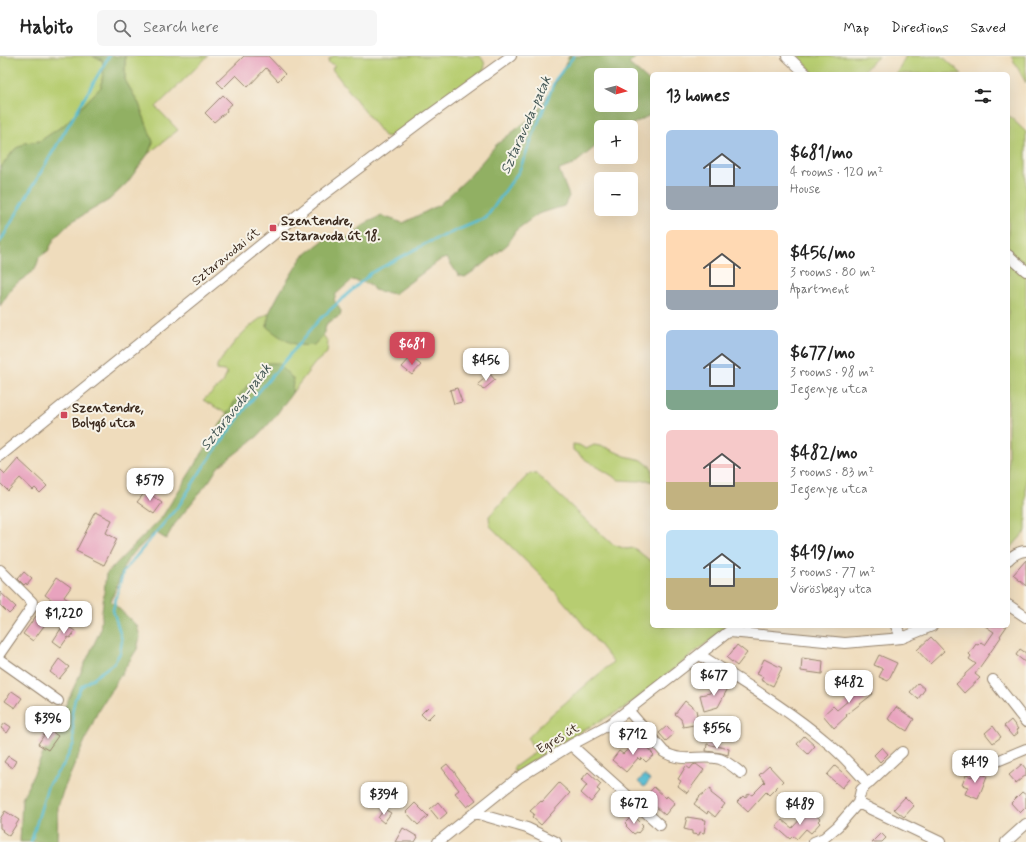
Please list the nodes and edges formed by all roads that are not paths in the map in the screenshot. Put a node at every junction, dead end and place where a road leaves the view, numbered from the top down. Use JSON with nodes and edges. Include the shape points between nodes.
{"nodes":[{"id":1,"x":512,"y":56,"type":"edge"},
{"id":2,"x":787,"y":56,"type":"edge"},
{"id":3,"x":804,"y":72,"type":"edge"},
{"id":4,"x":1010,"y":257,"type":"edge"},
{"id":5,"x":1026,"y":271,"type":"edge"},
{"id":6,"x":0,"y":456,"type":"edge"},
{"id":7,"x":1026,"y":552,"type":"edge"},
{"id":8,"x":1010,"y":558,"type":"edge"},
{"id":9,"x":0,"y":570,"type":"edge"},
{"id":10,"x":1010,"y":606,"type":"edge"},
{"id":11,"x":1026,"y":617,"type":"edge"},
{"id":12,"x":897,"y":628,"type":"edge"},
{"id":13,"x":927,"y":628,"type":"edge"},
{"id":14,"x":733,"y":629,"type":"edge"},
{"id":15,"x":902,"y":638,"type":"junction"},
{"id":16,"x":0,"y":653,"type":"edge"},
{"id":17,"x":700,"y":655,"type":"junction"},
{"id":18,"x":0,"y":660,"type":"edge"},
{"id":19,"x":993,"y":680,"type":"dead end"},
{"id":20,"x":58,"y":701,"type":"dead end"},
{"id":21,"x":628,"y":710,"type":"junction"},
{"id":22,"x":1026,"y":722,"type":"edge"},
{"id":23,"x":571,"y":745,"type":"junction"},
{"id":24,"x":1026,"y":749,"type":"edge"},
{"id":25,"x":902,"y":752,"type":"dead end"},
{"id":26,"x":995,"y":762,"type":"dead end"},
{"id":27,"x":741,"y":773,"type":"dead end"},
{"id":28,"x":868,"y":784,"type":"junction"},
{"id":29,"x":858,"y":803,"type":"junction"},
{"id":30,"x":475,"y":813,"type":"junction"},
{"id":31,"x":1026,"y":824,"type":"edge"},
{"id":32,"x":660,"y":825,"type":"dead end"},
{"id":33,"x":438,"y":842,"type":"edge"},
{"id":34,"x":556,"y":842,"type":"edge"},
{"id":35,"x":814,"y":842,"type":"edge"},
{"id":36,"x":940,"y":842,"type":"edge"},
{"id":37,"x":1006,"y":842,"type":"edge"}],
"edges":[{"from":1,"to":6,"type":"street","name":"Sztaravodai út","via":[[315,201]]},
{"from":2,"to":3,"type":"street"},
{"from":4,"to":5,"type":"street"},
{"from":7,"to":8,"type":"street"},
{"from":9,"to":16,"type":"street","via":[[32,602],[32,607]]},
{"from":10,"to":11,"type":"street"},
{"from":12,"to":15,"type":"street"},
{"from":13,"to":15,"type":"street"},
{"from":14,"to":15,"type":"street","via":[[845,643]]},
{"from":14,"to":17,"type":"street","name":"Egres út"},
{"from":17,"to":21,"type":"street","name":"Egres út"},
{"from":17,"to":28,"type":"street","via":[[830,744]]},
{"from":18,"to":20,"type":"street"},
{"from":19,"to":22,"type":"street"},
{"from":21,"to":23,"type":"street","name":"Egres út","via":[[610,724]]},
{"from":21,"to":27,"type":"street","via":[[669,755],[682,759],[719,759]]},
{"from":23,"to":30,"type":"street","name":"Egres út","via":[[518,778]]},
{"from":23,"to":32,"type":"street"},
{"from":24,"to":26,"type":"street"},
{"from":25,"to":28,"type":"street"},
{"from":28,"to":29,"type":"street","via":[[861,790]]},
{"from":29,"to":35,"type":"street","via":[[832,832]]},
{"from":29,"to":36,"type":"street"},
{"from":30,"to":33,"type":"street","name":"Egres út"},
{"from":30,"to":34,"type":"street","via":[[527,828]]},
{"from":31,"to":37,"type":"street"}]}
